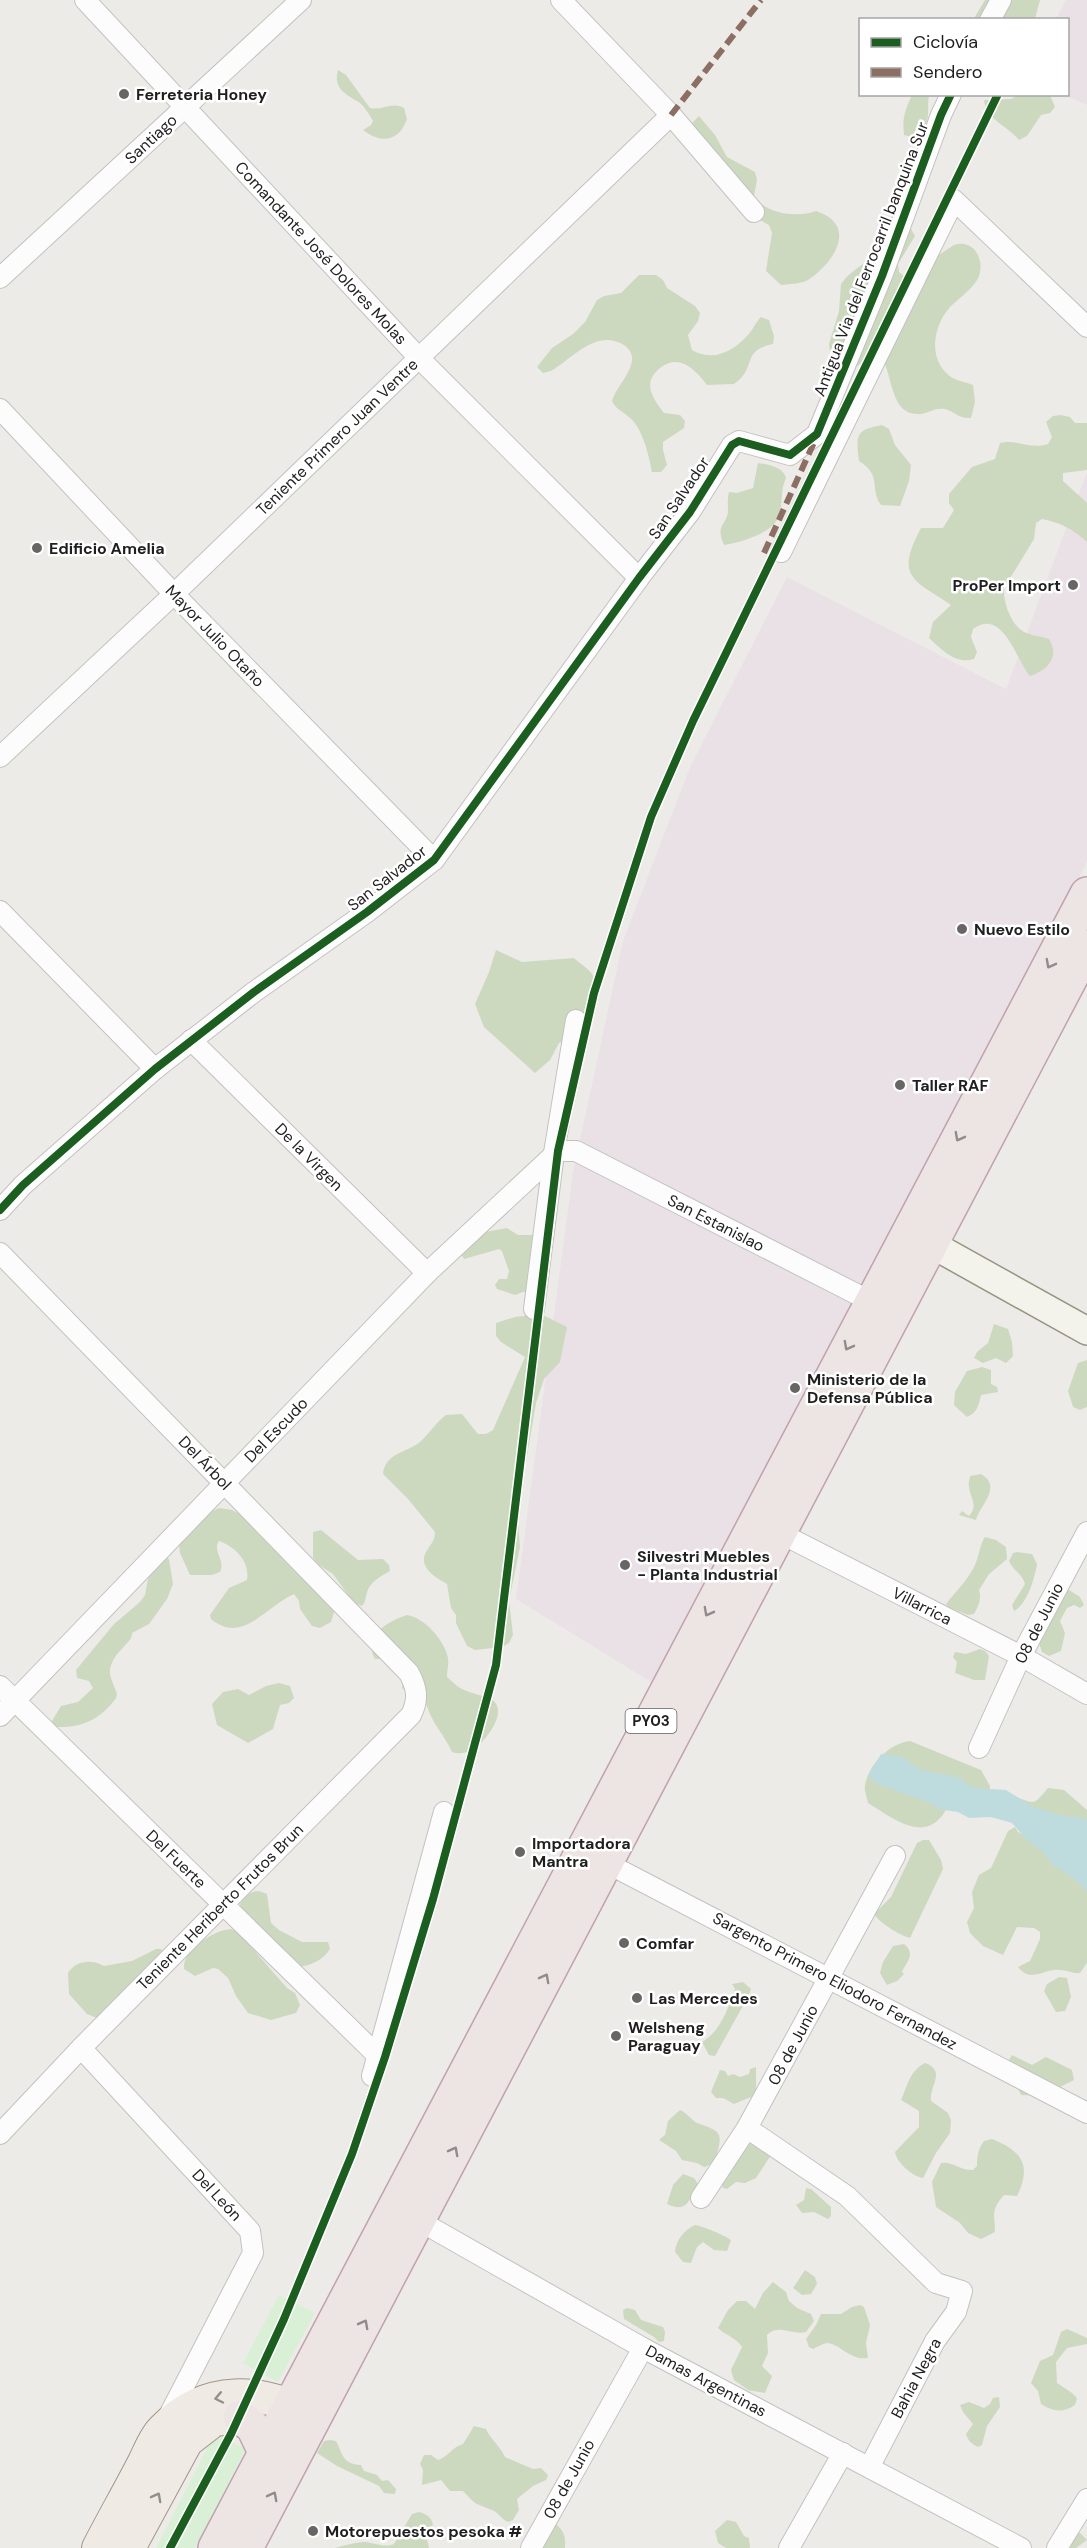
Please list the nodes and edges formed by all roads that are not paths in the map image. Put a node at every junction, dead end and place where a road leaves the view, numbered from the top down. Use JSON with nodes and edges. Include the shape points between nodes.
{"nodes":[{"id":1,"x":85,"y":0,"type":"edge"},
{"id":2,"x":301,"y":0,"type":"edge"},
{"id":3,"x":561,"y":0,"type":"edge"},
{"id":4,"x":1000,"y":0,"type":"edge"},
{"id":5,"x":991,"y":18,"type":"edge"},
{"id":6,"x":950,"y":96,"type":"edge"},
{"id":7,"x":186,"y":106,"type":"junction"},
{"id":8,"x":671,"y":115,"type":"junction"},
{"id":9,"x":754,"y":212,"type":"dead end"},
{"id":10,"x":0,"y":278,"type":"edge"},
{"id":11,"x":1087,"y":327,"type":"edge"},
{"id":12,"x":419,"y":358,"type":"junction"},
{"id":13,"x":0,"y":409,"type":"edge"},
{"id":14,"x":753,"y":445,"type":"joint"},
{"id":15,"x":781,"y":552,"type":"dead end"},
{"id":16,"x":639,"y":578,"type":"junction"},
{"id":17,"x":174,"y":594,"type":"junction"},
{"id":18,"x":0,"y":757,"type":"edge"},
{"id":19,"x":434,"y":860,"type":"junction"},
{"id":20,"x":1087,"y":894,"type":"edge"},
{"id":21,"x":0,"y":911,"type":"edge"},
{"id":22,"x":1087,"y":947,"type":"edge"},
{"id":23,"x":576,"y":1020,"type":"dead end"},
{"id":24,"x":191,"y":1040,"type":"junction"},
{"id":25,"x":154,"y":1069,"type":"junction"},
{"id":26,"x":556,"y":1152,"type":"junction"},
{"id":27,"x":0,"y":1210,"type":"edge"},
{"id":28,"x":920,"y":1238,"type":"junction"},
{"id":29,"x":0,"y":1253,"type":"edge"},
{"id":30,"x":427,"y":1273,"type":"junction"},
{"id":31,"x":872,"y":1302,"type":"junction"},
{"id":32,"x":534,"y":1309,"type":"dead end"},
{"id":33,"x":1087,"y":1331,"type":"edge"},
{"id":34,"x":225,"y":1482,"type":"junction"},
{"id":35,"x":768,"y":1527,"type":"junction"},
{"id":36,"x":1087,"y":1532,"type":"edge"},
{"id":37,"x":1021,"y":1656,"type":"junction"},
{"id":38,"x":409,"y":1673,"type":"joint"},
{"id":39,"x":0,"y":1686,"type":"edge"},
{"id":40,"x":1087,"y":1694,"type":"edge"},
{"id":41,"x":15,"y":1701,"type":"junction"},
{"id":42,"x":0,"y":1716,"type":"edge"},
{"id":43,"x":979,"y":1749,"type":"dead end"},
{"id":44,"x":444,"y":1812,"type":"dead end"},
{"id":45,"x":594,"y":1856,"type":"junction"},
{"id":46,"x":895,"y":1856,"type":"dead end"},
{"id":47,"x":223,"y":1905,"type":"junction"},
{"id":48,"x":829,"y":1978,"type":"junction"},
{"id":49,"x":81,"y":2048,"type":"junction"},
{"id":50,"x":378,"y":2056,"type":"junction"},
{"id":51,"x":372,"y":2076,"type":"dead end"},
{"id":52,"x":1087,"y":2113,"type":"edge"},
{"id":53,"x":747,"y":2128,"type":"junction"},
{"id":54,"x":0,"y":2134,"type":"edge"},
{"id":55,"x":701,"y":2198,"type":"dead end"},
{"id":56,"x":406,"y":2214,"type":"junction"},
{"id":57,"x":643,"y":2348,"type":"junction"},
{"id":58,"x":240,"y":2416,"type":"joint"},
{"id":59,"x":290,"y":2428,"type":"junction"},
{"id":60,"x":160,"y":2432,"type":"junction"},
{"id":61,"x":843,"y":2453,"type":"junction"},
{"id":62,"x":870,"y":2466,"type":"junction"},
{"id":63,"x":1087,"y":2499,"type":"edge"},
{"id":64,"x":98,"y":2548,"type":"edge"},
{"id":65,"x":129,"y":2548,"type":"edge"},
{"id":66,"x":215,"y":2548,"type":"edge"},
{"id":67,"x":246,"y":2548,"type":"edge"},
{"id":68,"x":531,"y":2548,"type":"edge"},
{"id":69,"x":789,"y":2548,"type":"edge"},
{"id":70,"x":1021,"y":2548,"type":"edge"},
{"id":71,"x":1057,"y":2548,"type":"edge"}],
"edges":[{"from":1,"to":7,"type":"street","name":"Comandante José Dolores Molas"},
{"from":2,"to":7,"type":"street","name":"Santiago"},
{"from":3,"to":8,"type":"street"},
{"from":4,"to":5,"type":"street"},
{"from":6,"to":14,"type":"street","name":"Antigua Via del Ferrocarril banquina Sur","via":[[817,434],[790,456]]},
{"from":7,"to":10,"type":"street","name":"Santiago"},
{"from":7,"to":12,"type":"street","name":"Comandante José Dolores Molas"},
{"from":8,"to":9,"type":"street"},
{"from":8,"to":12,"type":"street","name":"Teniente Primero Juan Ventre"},
{"from":11,"to":15,"type":"street","via":[[954,200]]},
{"from":12,"to":16,"type":"street","name":"Comandante José Dolores Molas"},
{"from":12,"to":17,"type":"street","name":"Teniente Primero Juan Ventre"},
{"from":13,"to":17,"type":"street","name":"Mayor Julio Otaño"},
{"from":14,"to":16,"type":"street","name":"San Salvador","via":[[739,441],[732,445],[690,512]]},
{"from":16,"to":19,"type":"street","name":"San Salvador"},
{"from":17,"to":18,"type":"street","name":"Teniente Primero Juan Ventre"},
{"from":17,"to":19,"type":"street","name":"Mayor Julio Otaño"},
{"from":19,"to":24,"type":"street","name":"San Salvador"},
{"from":20,"to":28,"type":"highway","number":"PY03","one_way":true},
{"from":21,"to":25,"type":"street"},
{"from":22,"to":28,"type":"highway","number":"PY03"},
{"from":23,"to":26,"type":"street"},
{"from":24,"to":25,"type":"street","name":"San Salvador"},
{"from":24,"to":30,"type":"street","name":"De la Virgen"},
{"from":25,"to":27,"type":"street","name":"San Salvador","via":[[22,1185]]},
{"from":26,"to":30,"type":"street","name":"Del Escudo"},
{"from":26,"to":31,"type":"street","name":"San Estanislao","via":[[576,1151]]},
{"from":26,"to":32,"type":"street"},
{"from":28,"to":31,"type":"highway","number":"PY03"},
{"from":28,"to":33,"type":"main road"},
{"from":28,"to":35,"type":"highway","number":"PY03"},
{"from":29,"to":34,"type":"street","name":"Del Árbol"},
{"from":30,"to":34,"type":"street","name":"Del Escudo"},
{"from":31,"to":35,"type":"highway","number":"PY03","one_way":true},
{"from":34,"to":38,"type":"street","name":"Del Árbol"},
{"from":34,"to":41,"type":"street","name":"Del Escudo"},
{"from":35,"to":37,"type":"street","name":"Villarrica"},
{"from":35,"to":45,"type":"highway","number":"PY03"},
{"from":36,"to":37,"type":"street","name":"08 de Junio"},
{"from":37,"to":40,"type":"street","name":"Villarrica"},
{"from":37,"to":43,"type":"street","name":"08 de Junio"},
{"from":38,"to":47,"type":"street","name":"Teniente Heriberto Frutos Brun","via":[[417,1696],[411,1714]]},
{"from":39,"to":41,"type":"street","name":"Del Fuerte"},
{"from":41,"to":42,"type":"street","name":"Del Escudo"},
{"from":41,"to":47,"type":"street","name":"Del Fuerte"},
{"from":44,"to":50,"type":"street"},
{"from":45,"to":48,"type":"street","name":"Sargento Primero Eliodoro Fernandez"},
{"from":45,"to":56,"type":"highway","number":"PY03"},
{"from":46,"to":48,"type":"street","name":"08 de Junio"},
{"from":47,"to":49,"type":"street","name":"Teniente Heriberto Frutos Brun"},
{"from":47,"to":50,"type":"street","name":"Del Fuerte"},
{"from":48,"to":52,"type":"street","name":"Sargento Primero Eliodoro Fernandez"},
{"from":48,"to":53,"type":"street","name":"08 de Junio"},
{"from":49,"to":54,"type":"street","name":"Teniente Heriberto Frutos Brun"},
{"from":49,"to":60,"type":"street","name":"Del León","via":[[250,2231],[253,2242],[253,2253]]},
{"from":50,"to":51,"type":"street"},
{"from":53,"to":55,"type":"street","name":"08 de Junio"},
{"from":53,"to":62,"type":"street","name":"Bahia Negra","via":[[847,2196],[936,2283],[962,2290],[956,2312],[935,2341]]},
{"from":56,"to":57,"type":"street","name":"Damas Argentinas"},
{"from":56,"to":59,"type":"highway","number":"PY03"},
{"from":57,"to":61,"type":"street","name":"Damas Argentinas"},
{"from":57,"to":68,"type":"street","name":"08 de Junio"},
{"from":58,"to":59,"type":"highway","via":[[253,2427]]},
{"from":65,"to":58,"type":"main road","one_way":true,"via":[[187,2441],[214,2420]]},
{"from":59,"to":60,"type":"main road","one_way":true,"via":[[266,2397],[242,2395],[213,2398],[187,2410]]},
{"from":59,"to":66,"type":"highway","number":"PY03"},
{"from":67,"to":59,"type":"highway","number":"PY03","one_way":true},
{"from":60,"to":64,"type":"main road"},
{"from":61,"to":62,"type":"street","name":"Damas Argentinas"},
{"from":61,"to":69,"type":"street"},
{"from":62,"to":70,"type":"street","name":"Damas Argentinas"},
{"from":63,"to":71,"type":"street"}]}
